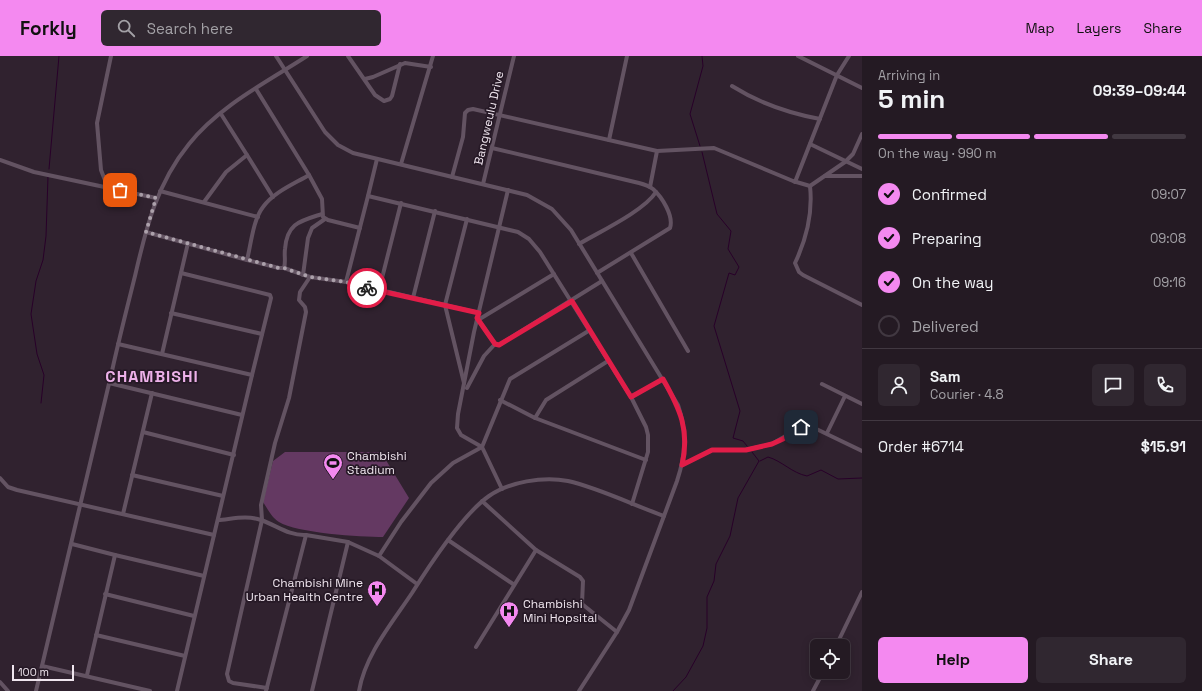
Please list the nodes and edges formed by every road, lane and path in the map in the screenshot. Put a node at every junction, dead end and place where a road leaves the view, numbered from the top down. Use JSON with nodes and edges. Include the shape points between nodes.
{"nodes":[{"id":1,"x":111,"y":56,"type":"edge"},
{"id":2,"x":276,"y":56,"type":"edge"},
{"id":3,"x":308,"y":56,"type":"edge"},
{"id":4,"x":348,"y":56,"type":"edge"},
{"id":5,"x":433,"y":56,"type":"edge"},
{"id":6,"x":514,"y":56,"type":"edge"},
{"id":7,"x":627,"y":56,"type":"edge"},
{"id":8,"x":798,"y":56,"type":"edge"},
{"id":9,"x":849,"y":56,"type":"edge"},
{"id":10,"x":400,"y":64,"type":"junction"},
{"id":11,"x":431,"y":67,"type":"junction"},
{"id":12,"x":284,"y":71,"type":"junction"},
{"id":13,"x":837,"y":76,"type":"junction"},
{"id":14,"x":365,"y":79,"type":"junction"},
{"id":15,"x":732,"y":86,"type":"dead end"},
{"id":16,"x":862,"y":88,"type":"edge"},
{"id":17,"x":256,"y":89,"type":"junction"},
{"id":18,"x":221,"y":114,"type":"junction"},
{"id":19,"x":499,"y":116,"type":"junction"},
{"id":20,"x":820,"y":119,"type":"junction"},
{"id":21,"x":862,"y":134,"type":"edge"},
{"id":22,"x":609,"y":140,"type":"junction"},
{"id":23,"x":810,"y":144,"type":"junction"},
{"id":24,"x":492,"y":148,"type":"junction"},
{"id":25,"x":657,"y":151,"type":"junction"},
{"id":26,"x":247,"y":155,"type":"junction"},
{"id":27,"x":377,"y":159,"type":"junction"},
{"id":28,"x":0,"y":160,"type":"edge"},
{"id":29,"x":846,"y":162,"type":"junction"},
{"id":30,"x":401,"y":164,"type":"junction"},
{"id":31,"x":862,"y":169,"type":"edge"},
{"id":32,"x":309,"y":175,"type":"junction"},
{"id":33,"x":824,"y":176,"type":"junction"},
{"id":34,"x":862,"y":176,"type":"edge"},
{"id":35,"x":452,"y":177,"type":"junction"},
{"id":36,"x":795,"y":182,"type":"junction"},
{"id":37,"x":483,"y":184,"type":"junction"},
{"id":38,"x":810,"y":186,"type":"junction"},
{"id":39,"x":650,"y":187,"type":"junction"},
{"id":40,"x":108,"y":188,"type":"junction"},
{"id":41,"x":508,"y":190,"type":"junction"},
{"id":42,"x":160,"y":191,"type":"junction"},
{"id":43,"x":656,"y":192,"type":"junction"},
{"id":44,"x":368,"y":196,"type":"junction"},
{"id":45,"x":274,"y":197,"type":"junction"},
{"id":46,"x":156,"y":198,"type":"junction"},
{"id":47,"x":204,"y":202,"type":"junction"},
{"id":48,"x":401,"y":203,"type":"junction"},
{"id":49,"x":435,"y":211,"type":"junction"},
{"id":50,"x":322,"y":214,"type":"junction"},
{"id":51,"x":258,"y":217,"type":"junction"},
{"id":52,"x":325,"y":219,"type":"junction"},
{"id":53,"x":467,"y":219,"type":"junction"},
{"id":54,"x":500,"y":227,"type":"junction"},
{"id":55,"x":360,"y":228,"type":"junction"},
{"id":56,"x":146,"y":232,"type":"junction"},
{"id":57,"x":188,"y":243,"type":"junction"},
{"id":58,"x":579,"y":244,"type":"junction"},
{"id":59,"x":631,"y":253,"type":"junction"},
{"id":60,"x":247,"y":260,"type":"junction"},
{"id":61,"x":284,"y":268,"type":"junction"},
{"id":62,"x":597,"y":273,"type":"junction"},
{"id":63,"x":181,"y":274,"type":"junction"},
{"id":64,"x":554,"y":274,"type":"junction"},
{"id":65,"x":303,"y":275,"type":"junction"},
{"id":66,"x":310,"y":277,"type":"junction"},
{"id":67,"x":602,"y":281,"type":"junction"},
{"id":68,"x":346,"y":282,"type":"junction"},
{"id":69,"x":379,"y":290,"type":"junction"},
{"id":70,"x":413,"y":298,"type":"junction"},
{"id":71,"x":572,"y":301,"type":"junction"},
{"id":72,"x":444,"y":305,"type":"junction"},
{"id":73,"x":862,"y":305,"type":"edge"},
{"id":74,"x":171,"y":313,"type":"junction"},
{"id":75,"x":479,"y":313,"type":"junction"},
{"id":76,"x":478,"y":319,"type":"junction"},
{"id":77,"x":590,"y":330,"type":"junction"},
{"id":78,"x":262,"y":334,"type":"junction"},
{"id":79,"x":118,"y":344,"type":"junction"},
{"id":80,"x":495,"y":344,"type":"junction"},
{"id":81,"x":688,"y":351,"type":"dead end"},
{"id":82,"x":162,"y":354,"type":"junction"},
{"id":83,"x":608,"y":361,"type":"junction"},
{"id":84,"x":252,"y":375,"type":"junction"},
{"id":85,"x":663,"y":379,"type":"junction"},
{"id":86,"x":109,"y":383,"type":"junction"},
{"id":87,"x":822,"y":384,"type":"dead end"},
{"id":88,"x":466,"y":386,"type":"junction"},
{"id":89,"x":152,"y":393,"type":"junction"},
{"id":90,"x":845,"y":396,"type":"junction"},
{"id":91,"x":631,"y":397,"type":"junction"},
{"id":92,"x":500,"y":400,"type":"junction"},
{"id":93,"x":862,"y":404,"type":"edge"},
{"id":94,"x":242,"y":415,"type":"junction"},
{"id":95,"x":535,"y":418,"type":"junction"},
{"id":96,"x":143,"y":432,"type":"junction"},
{"id":97,"x":828,"y":433,"type":"junction"},
{"id":98,"x":482,"y":447,"type":"junction"},
{"id":99,"x":862,"y":451,"type":"edge"},
{"id":100,"x":234,"y":455,"type":"junction"},
{"id":101,"x":646,"y":460,"type":"junction"},
{"id":102,"x":682,"y":465,"type":"junction"},
{"id":103,"x":132,"y":475,"type":"junction"},
{"id":104,"x":0,"y":478,"type":"edge"},
{"id":105,"x":0,"y":486,"type":"edge"},
{"id":106,"x":8,"y":487,"type":"junction"},
{"id":107,"x":502,"y":489,"type":"junction"},
{"id":108,"x":223,"y":496,"type":"junction"},
{"id":109,"x":482,"y":501,"type":"junction"},
{"id":110,"x":81,"y":504,"type":"junction"},
{"id":111,"x":632,"y":504,"type":"junction"},
{"id":112,"x":123,"y":514,"type":"junction"},
{"id":113,"x":664,"y":516,"type":"junction"},
{"id":114,"x":218,"y":520,"type":"junction"},
{"id":115,"x":262,"y":520,"type":"junction"},
{"id":116,"x":214,"y":535,"type":"junction"},
{"id":117,"x":306,"y":535,"type":"junction"},
{"id":118,"x":448,"y":540,"type":"junction"},
{"id":119,"x":348,"y":542,"type":"junction"},
{"id":120,"x":72,"y":544,"type":"junction"},
{"id":121,"x":536,"y":550,"type":"junction"},
{"id":122,"x":115,"y":555,"type":"junction"},
{"id":123,"x":379,"y":556,"type":"junction"},
{"id":124,"x":204,"y":576,"type":"junction"},
{"id":125,"x":417,"y":584,"type":"junction"},
{"id":126,"x":513,"y":584,"type":"junction"},
{"id":127,"x":862,"y":592,"type":"edge"},
{"id":128,"x":105,"y":594,"type":"junction"},
{"id":129,"x":194,"y":616,"type":"junction"},
{"id":130,"x":617,"y":632,"type":"junction"},
{"id":131,"x":96,"y":635,"type":"junction"},
{"id":132,"x":839,"y":639,"type":"edge"},
{"id":133,"x":476,"y":647,"type":"dead end"},
{"id":134,"x":185,"y":656,"type":"junction"},
{"id":135,"x":42,"y":666,"type":"junction"},
{"id":136,"x":87,"y":675,"type":"junction"},
{"id":137,"x":819,"y":679,"type":"edge"},
{"id":138,"x":0,"y":682,"type":"edge"},
{"id":139,"x":266,"y":690,"type":"edge"},
{"id":140,"x":8,"y":691,"type":"edge"},
{"id":141,"x":36,"y":691,"type":"edge"},
{"id":142,"x":150,"y":691,"type":"edge"},
{"id":143,"x":177,"y":691,"type":"edge"},
{"id":144,"x":312,"y":691,"type":"edge"},
{"id":145,"x":360,"y":691,"type":"edge"},
{"id":146,"x":579,"y":691,"type":"edge"},
{"id":147,"x":813,"y":691,"type":"edge"}],
"edges":[{"from":1,"to":40,"type":"street","via":[[97,124],[101,170]]},
{"from":2,"to":12,"type":"street"},
{"from":3,"to":12,"type":"street"},
{"from":4,"to":14,"type":"street"},
{"from":5,"to":11,"type":"street"},
{"from":6,"to":19,"type":"street","name":"Bangweulu Drive"},
{"from":7,"to":22,"type":"street"},
{"from":8,"to":13,"type":"street"},
{"from":9,"to":13,"type":"street"},
{"from":10,"to":11,"type":"street"},
{"from":10,"to":14,"type":"street","via":[[373,78]]},
{"from":10,"to":14,"type":"street","via":[[392,96],[387,100],[375,96]]},
{"from":11,"to":30,"type":"street"},
{"from":12,"to":17,"type":"street"},
{"from":12,"to":27,"type":"street","via":[[332,139],[346,150]]},
{"from":13,"to":16,"type":"street"},
{"from":13,"to":20,"type":"street"},
{"from":15,"to":20,"type":"street","via":[[768,105],[793,114]]},
{"from":17,"to":18,"type":"street"},
{"from":17,"to":32,"type":"street"},
{"from":18,"to":26,"type":"street"},
{"from":18,"to":42,"type":"street","via":[[188,145]]},
{"from":19,"to":22,"type":"street"},
{"from":19,"to":24,"type":"street","name":"Bangweulu Drive"},
{"from":19,"to":35,"type":"street","via":[[468,110]]},
{"from":20,"to":23,"type":"street"},
{"from":21,"to":29,"type":"street","via":[[853,154]]},
{"from":22,"to":25,"type":"street"},
{"from":23,"to":29,"type":"street"},
{"from":23,"to":36,"type":"street"},
{"from":24,"to":37,"type":"street","name":"Bangweulu Drive"},
{"from":24,"to":39,"type":"street"},
{"from":25,"to":36,"type":"street","via":[[714,148]]},
{"from":25,"to":39,"type":"street"},
{"from":26,"to":45,"type":"street"},
{"from":26,"to":47,"type":"street","via":[[226,172]]},
{"from":27,"to":30,"type":"street"},
{"from":27,"to":44,"type":"street"},
{"from":28,"to":40,"type":"street","via":[[34,172]]},
{"from":29,"to":31,"type":"street"},
{"from":29,"to":33,"type":"street"},
{"from":30,"to":35,"type":"street"},
{"from":32,"to":45,"type":"street"},
{"from":32,"to":50,"type":"street","via":[[322,199]]},
{"from":33,"to":34,"type":"street"},
{"from":33,"to":38,"type":"street"},
{"from":35,"to":37,"type":"street"},
{"from":36,"to":38,"type":"street"},
{"from":37,"to":41,"type":"street"},
{"from":38,"to":73,"type":"street","via":[[812,206],[808,234],[795,263],[796,268]]},
{"from":39,"to":43,"type":"street"},
{"from":40,"to":46,"type":"street"},
{"from":41,"to":54,"type":"street"},
{"from":41,"to":58,"type":"street","via":[[537,199],[552,209],[565,222]]},
{"from":42,"to":46,"type":"street"},
{"from":42,"to":47,"type":"street"},
{"from":43,"to":58,"type":"street","via":[[638,208]]},
{"from":43,"to":59,"type":"street","via":[[665,207],[671,223],[670,228]]},
{"from":44,"to":48,"type":"street"},
{"from":44,"to":55,"type":"street"},
{"from":45,"to":51,"type":"street","via":[[263,207]]},
{"from":46,"to":56,"type":"street"},
{"from":47,"to":51,"type":"street"},
{"from":48,"to":49,"type":"street"},
{"from":48,"to":69,"type":"street"},
{"from":49,"to":53,"type":"street"},
{"from":49,"to":70,"type":"street"},
{"from":50,"to":52,"type":"street"},
{"from":50,"to":61,"type":"street","via":[[291,227],[285,245]]},
{"from":51,"to":60,"type":"street"},
{"from":52,"to":55,"type":"street"},
{"from":52,"to":65,"type":"street","via":[[312,228],[308,238]]},
{"from":53,"to":54,"type":"street"},
{"from":53,"to":72,"type":"street"},
{"from":54,"to":64,"type":"street","via":[[518,232],[530,240]]},
{"from":54,"to":75,"type":"street"},
{"from":55,"to":68,"type":"street"},
{"from":56,"to":57,"type":"street"},
{"from":56,"to":79,"type":"street"},
{"from":57,"to":60,"type":"street"},
{"from":57,"to":63,"type":"street"},
{"from":58,"to":62,"type":"street"},
{"from":59,"to":62,"type":"street"},
{"from":59,"to":81,"type":"street"},
{"from":60,"to":61,"type":"street"},
{"from":61,"to":65,"type":"street"},
{"from":62,"to":67,"type":"street"},
{"from":63,"to":74,"type":"street"},
{"from":63,"to":78,"type":"street","via":[[270,295]]},
{"from":64,"to":71,"type":"street"},
{"from":64,"to":76,"type":"street"},
{"from":65,"to":66,"type":"street"},
{"from":66,"to":68,"type":"street"},
{"from":66,"to":115,"type":"street","via":[[299,296],[306,312],[289,398],[275,443],[261,505]]},
{"from":67,"to":71,"type":"street"},
{"from":67,"to":85,"type":"street"},
{"from":68,"to":69,"type":"street"},
{"from":69,"to":70,"type":"street"},
{"from":70,"to":72,"type":"street"},
{"from":71,"to":77,"type":"street"},
{"from":71,"to":80,"type":"street","via":[[499,345]]},
{"from":72,"to":75,"type":"street"},
{"from":72,"to":88,"type":"street"},
{"from":74,"to":78,"type":"street"},
{"from":74,"to":82,"type":"street"},
{"from":75,"to":76,"type":"street"},
{"from":76,"to":80,"type":"street"},
{"from":76,"to":88,"type":"street"},
{"from":77,"to":83,"type":"street"},
{"from":77,"to":92,"type":"street","via":[[510,379]]},
{"from":78,"to":84,"type":"street"},
{"from":79,"to":82,"type":"street"},
{"from":79,"to":86,"type":"street"},
{"from":80,"to":88,"type":"street","via":[[484,356]]},
{"from":82,"to":84,"type":"street"},
{"from":83,"to":91,"type":"street"},
{"from":83,"to":95,"type":"street","via":[[546,400]]},
{"from":84,"to":94,"type":"street"},
{"from":85,"to":91,"type":"street"},
{"from":85,"to":102,"type":"street","via":[[678,405],[684,425]]},
{"from":86,"to":89,"type":"street"},
{"from":86,"to":110,"type":"street"},
{"from":87,"to":90,"type":"street"},
{"from":88,"to":98,"type":"street","via":[[457,428],[461,435]]},
{"from":89,"to":94,"type":"street"},
{"from":89,"to":96,"type":"street"},
{"from":90,"to":93,"type":"street"},
{"from":90,"to":97,"type":"street"},
{"from":91,"to":101,"type":"street","via":[[648,435]]},
{"from":92,"to":95,"type":"street"},
{"from":92,"to":98,"type":"street"},
{"from":94,"to":100,"type":"street"},
{"from":95,"to":101,"type":"street"},
{"from":96,"to":100,"type":"street"},
{"from":96,"to":103,"type":"street"},
{"from":97,"to":99,"type":"street"},
{"from":97,"to":102,"type":"street","via":[[809,424],[804,425],[772,444],[746,450],[712,450]]},
{"from":98,"to":107,"type":"street"},
{"from":98,"to":123,"type":"street","via":[[453,464],[431,483]]},
{"from":100,"to":108,"type":"street"},
{"from":101,"to":111,"type":"street"},
{"from":102,"to":113,"type":"street"},
{"from":103,"to":108,"type":"street"},
{"from":103,"to":112,"type":"street"},
{"from":104,"to":106,"type":"street"},
{"from":105,"to":106,"type":"street"},
{"from":106,"to":110,"type":"street"},
{"from":107,"to":109,"type":"street"},
{"from":107,"to":111,"type":"street","via":[[532,481],[559,480],[573,482]]},
{"from":108,"to":114,"type":"street"},
{"from":109,"to":118,"type":"street"},
{"from":109,"to":121,"type":"street"},
{"from":110,"to":112,"type":"street"},
{"from":110,"to":120,"type":"street"},
{"from":111,"to":113,"type":"street"},
{"from":112,"to":116,"type":"street"},
{"from":113,"to":130,"type":"street","via":[[635,597]]},
{"from":114,"to":115,"type":"street"},
{"from":114,"to":116,"type":"street"},
{"from":115,"to":117,"type":"street","via":[[289,532]]},
{"from":115,"to":139,"type":"street","via":[[226,674],[233,683]]},
{"from":116,"to":124,"type":"street"},
{"from":117,"to":119,"type":"street"},
{"from":117,"to":139,"type":"street"},
{"from":118,"to":125,"type":"street"},
{"from":118,"to":126,"type":"street"},
{"from":119,"to":123,"type":"street"},
{"from":119,"to":144,"type":"street"},
{"from":120,"to":122,"type":"street"},
{"from":120,"to":135,"type":"street"},
{"from":121,"to":126,"type":"street"},
{"from":121,"to":130,"type":"street","via":[[580,577],[583,581],[582,604]]},
{"from":122,"to":124,"type":"street"},
{"from":122,"to":128,"type":"street"},
{"from":123,"to":125,"type":"street"},
{"from":124,"to":129,"type":"street"},
{"from":125,"to":145,"type":"street","via":[[369,660],[362,675]]},
{"from":126,"to":133,"type":"street"},
{"from":127,"to":132,"type":"street"},
{"from":128,"to":129,"type":"street"},
{"from":128,"to":131,"type":"street"},
{"from":129,"to":134,"type":"street"},
{"from":130,"to":146,"type":"street"},
{"from":131,"to":134,"type":"street"},
{"from":131,"to":136,"type":"street"},
{"from":134,"to":143,"type":"street"},
{"from":135,"to":136,"type":"street"},
{"from":135,"to":141,"type":"street"},
{"from":136,"to":142,"type":"street"},
{"from":137,"to":147,"type":"street"},
{"from":138,"to":140,"type":"street"}]}
